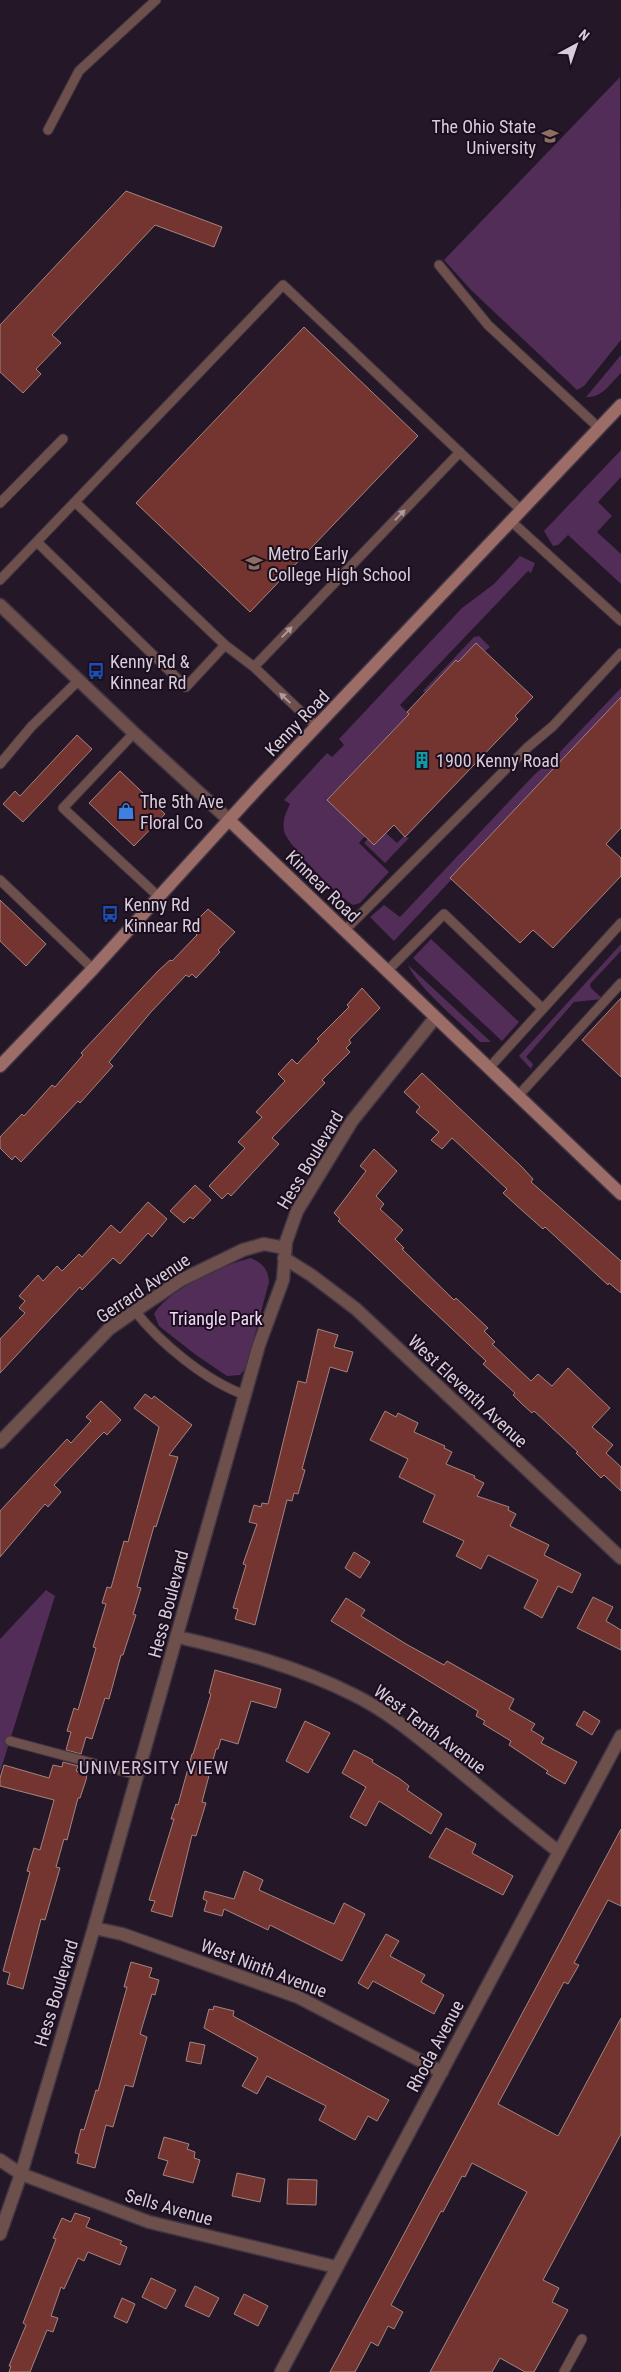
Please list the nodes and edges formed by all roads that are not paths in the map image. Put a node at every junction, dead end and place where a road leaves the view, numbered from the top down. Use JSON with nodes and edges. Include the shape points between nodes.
{"nodes":[{"id":1,"x":156,"y":0,"type":"edge"},
{"id":2,"x":48,"y":130,"type":"dead end"},
{"id":3,"x":439,"y":265,"type":"dead end"},
{"id":4,"x":621,"y":405,"type":"edge"},
{"id":5,"x":599,"y":428,"type":"junction"},
{"id":6,"x":63,"y":439,"type":"dead end"},
{"id":7,"x":460,"y":452,"type":"junction"},
{"id":8,"x":75,"y":502,"type":"junction"},
{"id":9,"x":0,"y":503,"type":"edge"},
{"id":10,"x":522,"y":511,"type":"junction"},
{"id":11,"x":512,"y":522,"type":"junction"},
{"id":12,"x":37,"y":542,"type":"junction"},
{"id":13,"x":0,"y":580,"type":"edge"},
{"id":14,"x":0,"y":605,"type":"edge"},
{"id":15,"x":621,"y":620,"type":"edge"},
{"id":16,"x":225,"y":645,"type":"junction"},
{"id":17,"x":621,"y":653,"type":"edge"},
{"id":18,"x":254,"y":667,"type":"junction"},
{"id":19,"x":79,"y":680,"type":"junction"},
{"id":20,"x":317,"y":727,"type":"junction"},
{"id":21,"x":134,"y":733,"type":"junction"},
{"id":22,"x":0,"y":764,"type":"edge"},
{"id":23,"x":229,"y":820,"type":"junction"},
{"id":24,"x":0,"y":880,"type":"edge"},
{"id":25,"x":158,"y":897,"type":"junction"},
{"id":26,"x":621,"y":923,"type":"edge"},
{"id":27,"x":344,"y":931,"type":"junction"},
{"id":28,"x":93,"y":969,"type":"junction"},
{"id":29,"x":386,"y":972,"type":"junction"},
{"id":30,"x":621,"y":983,"type":"edge"},
{"id":31,"x":543,"y":1009,"type":"junction"},
{"id":32,"x":434,"y":1018,"type":"junction"},
{"id":33,"x":0,"y":1066,"type":"edge"},
{"id":34,"x":489,"y":1068,"type":"junction"},
{"id":35,"x":518,"y":1096,"type":"junction"},
{"id":36,"x":621,"y":1194,"type":"edge"},
{"id":37,"x":285,"y":1253,"type":"junction"},
{"id":38,"x":135,"y":1311,"type":"junction"},
{"id":39,"x":245,"y":1395,"type":"junction"},
{"id":40,"x":0,"y":1442,"type":"edge"},
{"id":41,"x":621,"y":1558,"type":"edge"},
{"id":42,"x":178,"y":1637,"type":"junction"},
{"id":43,"x":621,"y":1736,"type":"edge"},
{"id":44,"x":10,"y":1741,"type":"dead end"},
{"id":45,"x":137,"y":1775,"type":"junction"},
{"id":46,"x":558,"y":1852,"type":"junction"},
{"id":47,"x":94,"y":1928,"type":"junction"},
{"id":48,"x":442,"y":2072,"type":"junction"},
{"id":49,"x":0,"y":2160,"type":"edge"},
{"id":50,"x":21,"y":2174,"type":"junction"},
{"id":51,"x":0,"y":2234,"type":"edge"},
{"id":52,"x":336,"y":2267,"type":"junction"},
{"id":53,"x":582,"y":2339,"type":"dead end"},
{"id":54,"x":280,"y":2372,"type":"edge"},
{"id":55,"x":564,"y":2372,"type":"edge"}],
"edges":[{"from":1,"to":2,"type":"lane","via":[[80,71]]},
{"from":3,"to":5,"type":"lane","via":[[488,325]]},
{"from":4,"to":5,"type":"street","name":"Kenny Road"},
{"from":5,"to":10,"type":"street","name":"Kenny Road"},
{"from":6,"to":9,"type":"lane"},
{"from":7,"to":8,"type":"lane","via":[[283,285]]},
{"from":7,"to":10,"type":"lane"},
{"from":18,"to":7,"type":"lane","one_way":true},
{"from":8,"to":12,"type":"lane"},
{"from":8,"to":16,"type":"lane"},
{"from":10,"to":11,"type":"street","name":"Kenny Road"},
{"from":11,"to":15,"type":"lane"},
{"from":11,"to":20,"type":"street","name":"Kenny Road"},
{"from":12,"to":13,"type":"lane"},
{"from":12,"to":16,"type":"lane","via":[[186,687]]},
{"from":14,"to":19,"type":"street","name":"Kinnear Road"},
{"from":16,"to":18,"type":"lane"},
{"from":17,"to":27,"type":"lane","via":[[553,726],[528,747]]},
{"from":20,"to":18,"type":"lane","one_way":true},
{"from":19,"to":21,"type":"street","name":"Kinnear Road"},
{"from":19,"to":22,"type":"lane"},
{"from":20,"to":23,"type":"street","name":"Kenny Road"},
{"from":21,"to":23,"type":"street","name":"Kinnear Road"},
{"from":21,"to":25,"type":"lane","via":[[63,808]]},
{"from":23,"to":25,"type":"street","name":"Kenny Road"},
{"from":23,"to":27,"type":"street","name":"Kinnear Road"},
{"from":24,"to":28,"type":"lane"},
{"from":25,"to":28,"type":"street","name":"Kenny Road"},
{"from":26,"to":31,"type":"lane"},
{"from":27,"to":29,"type":"street","name":"Kinnear Road"},
{"from":28,"to":33,"type":"street","name":"Kenny Road"},
{"from":29,"to":31,"type":"lane","via":[[444,914]]},
{"from":29,"to":32,"type":"street","name":"Kinnear Road"},
{"from":30,"to":35,"type":"lane"},
{"from":31,"to":34,"type":"lane"},
{"from":32,"to":34,"type":"street","name":"Kinnear Road"},
{"from":32,"to":37,"type":"street","name":"Hess Boulevard","via":[[337,1144],[297,1210]]},
{"from":34,"to":35,"type":"street","name":"Kinnear Road"},
{"from":35,"to":36,"type":"street","name":"Kinnear Road"},
{"from":37,"to":38,"type":"street","name":"Gerrard Avenue","via":[[264,1244],[242,1250],[180,1280]]},
{"from":37,"to":39,"type":"street","name":"Hess Boulevard","via":[[283,1280]]},
{"from":37,"to":41,"type":"street","name":"West Eleventh Avenue","via":[[356,1309]]},
{"from":38,"to":39,"type":"lane","via":[[149,1329],[187,1360],[228,1389]]},
{"from":38,"to":40,"type":"street","name":"Gerrard Avenue","via":[[108,1329]]},
{"from":39,"to":42,"type":"street","name":"Hess Boulevard"},
{"from":42,"to":45,"type":"street","name":"Hess Boulevard"},
{"from":42,"to":46,"type":"street","name":"West Tenth Avenue","via":[[301,1672],[356,1696],[424,1743]]},
{"from":43,"to":46,"type":"street","name":"Rhoda Avenue"},
{"from":44,"to":45,"type":"lane"},
{"from":45,"to":47,"type":"street","name":"Hess Boulevard"},
{"from":46,"to":48,"type":"street","name":"Rhoda Avenue"},
{"from":47,"to":48,"type":"street","name":"West Ninth Avenue","via":[[122,1934],[298,1997]]},
{"from":47,"to":50,"type":"street","name":"Hess Boulevard"},
{"from":48,"to":52,"type":"street","name":"Rhoda Avenue"},
{"from":49,"to":50,"type":"street","name":"Sells Avenue"},
{"from":50,"to":51,"type":"street","name":"Hess Boulevard"},
{"from":50,"to":52,"type":"street","name":"Sells Avenue","via":[[149,2222]]},
{"from":52,"to":54,"type":"street","name":"Rhoda Avenue"},
{"from":53,"to":55,"type":"lane"}]}
